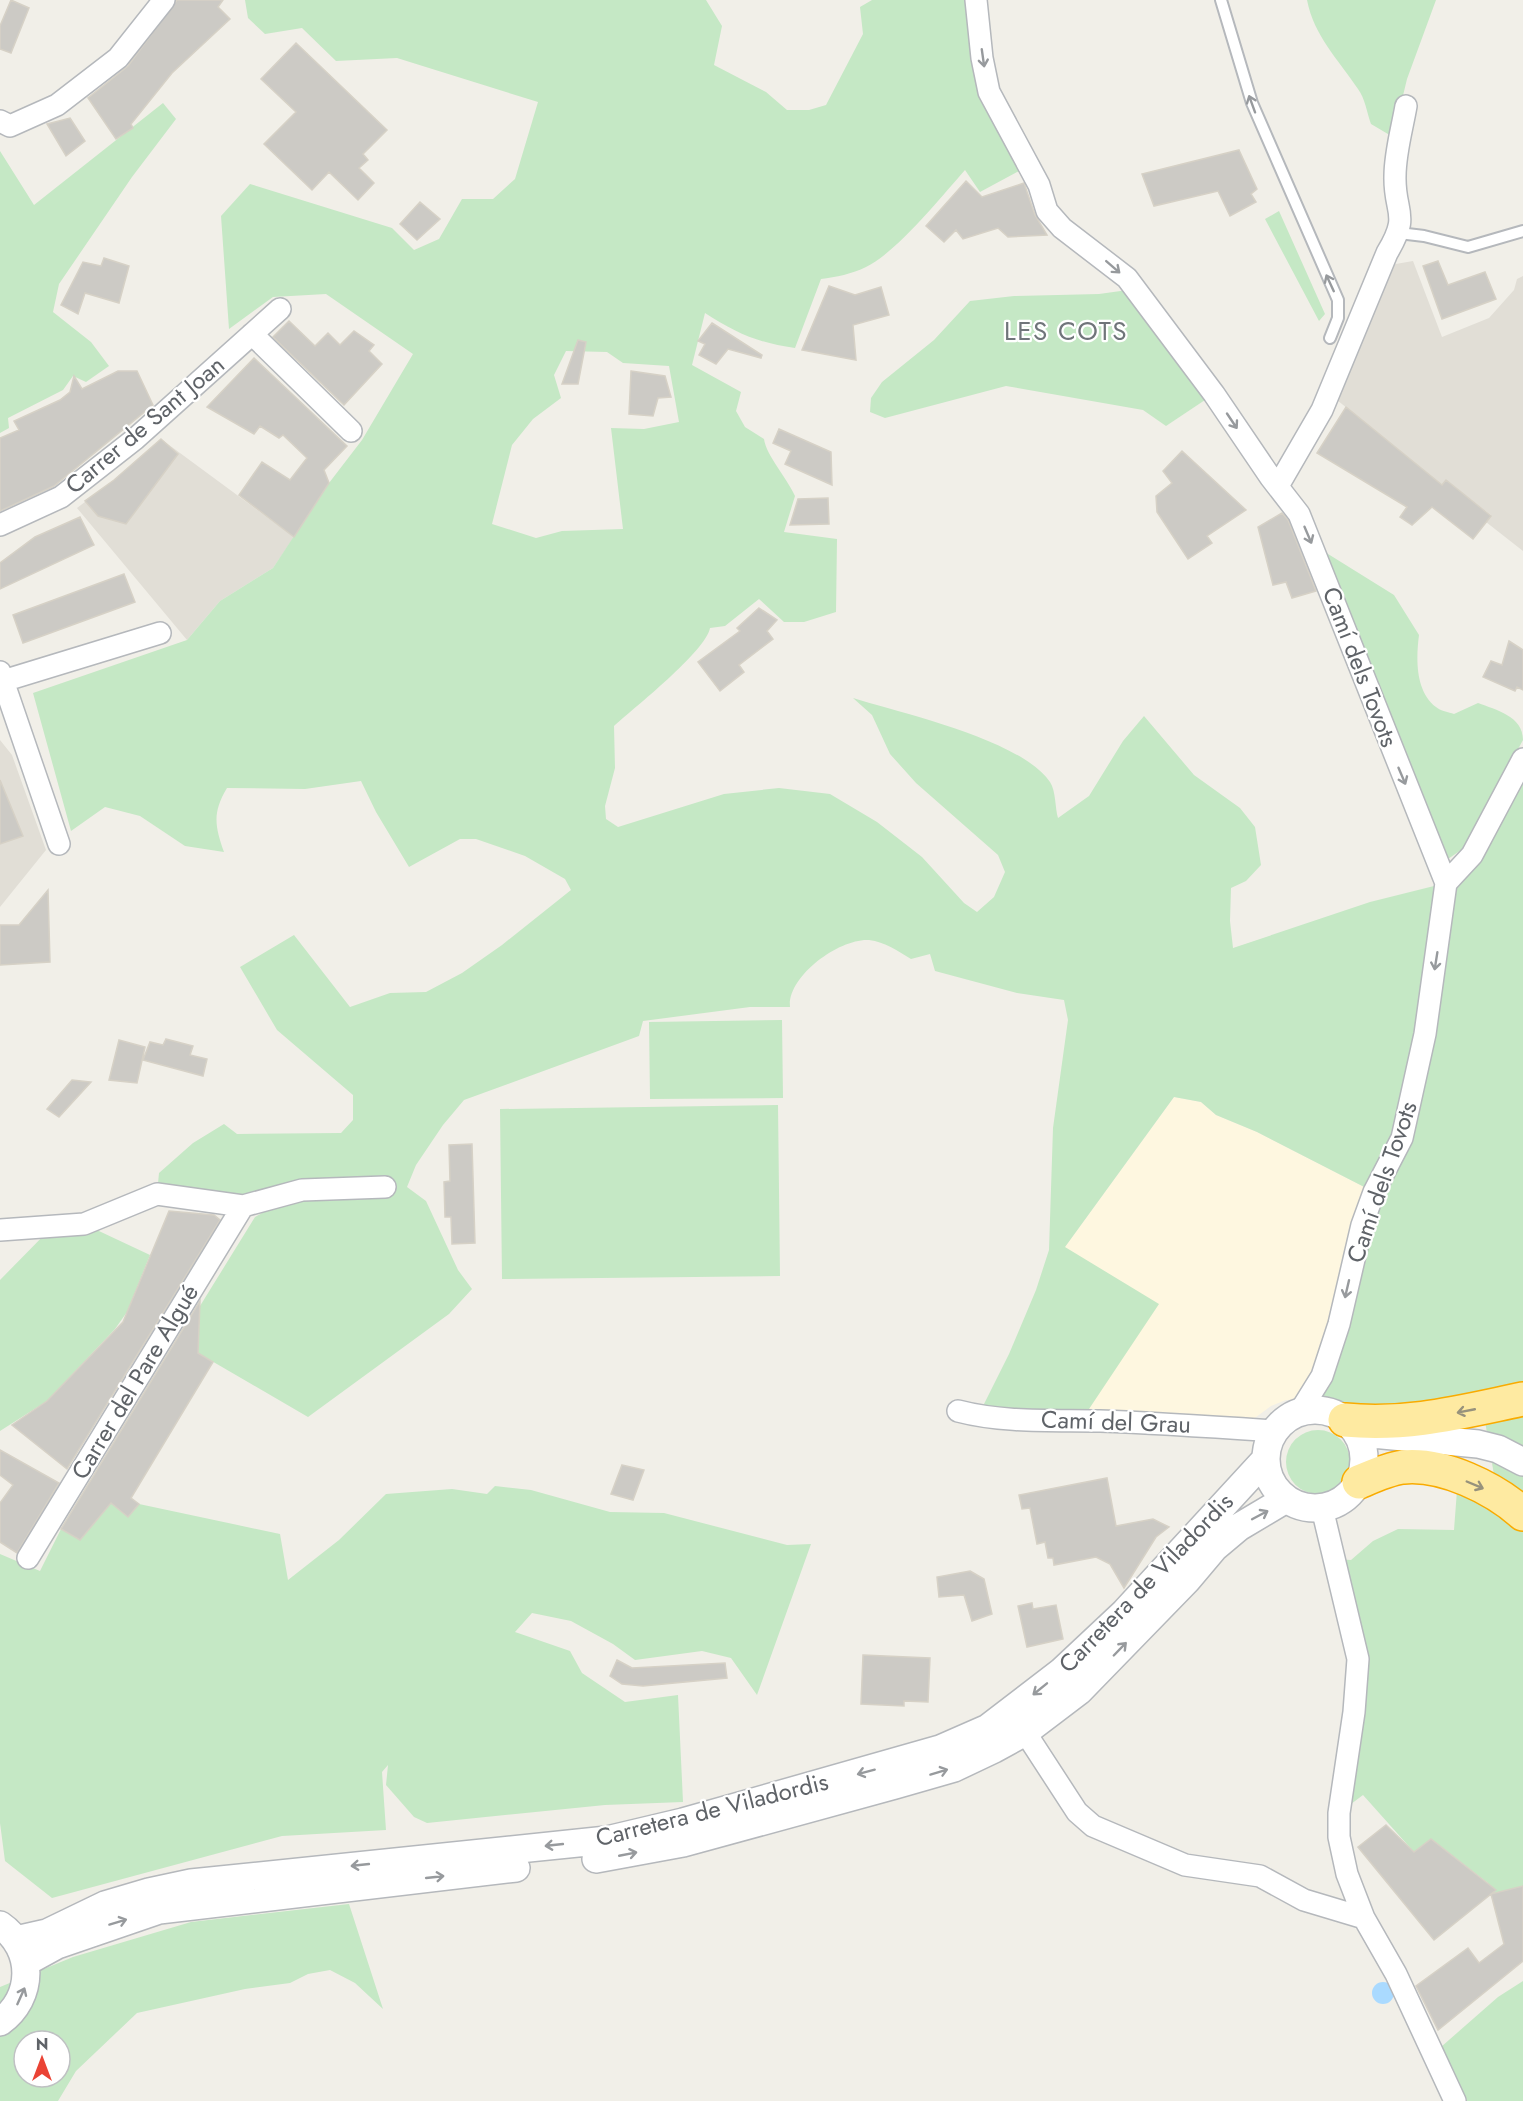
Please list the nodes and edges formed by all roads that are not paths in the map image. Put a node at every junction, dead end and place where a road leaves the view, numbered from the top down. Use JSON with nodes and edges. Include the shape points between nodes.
{"nodes":[{"id":1,"x":165,"y":0,"type":"edge"},
{"id":2,"x":976,"y":0,"type":"edge"},
{"id":3,"x":1221,"y":0,"type":"edge"},
{"id":4,"x":1406,"y":106,"type":"dead end"},
{"id":5,"x":0,"y":121,"type":"edge"},
{"id":6,"x":1523,"y":231,"type":"edge"},
{"id":7,"x":1399,"y":233,"type":"junction"},
{"id":8,"x":280,"y":309,"type":"dead end"},
{"id":9,"x":252,"y":334,"type":"junction"},
{"id":10,"x":1330,"y":338,"type":"dead end"},
{"id":11,"x":351,"y":431,"type":"dead end"},
{"id":12,"x":1278,"y":486,"type":"junction"},
{"id":13,"x":0,"y":525,"type":"edge"},
{"id":14,"x":160,"y":633,"type":"dead end"},
{"id":15,"x":1,"y":677,"type":"edge"},
{"id":16,"x":5,"y":707,"type":"edge"},
{"id":17,"x":1523,"y":759,"type":"edge"},
{"id":18,"x":59,"y":844,"type":"dead end"},
{"id":19,"x":1446,"y":884,"type":"junction"},
{"id":20,"x":385,"y":1187,"type":"dead end"},
{"id":21,"x":243,"y":1206,"type":"junction"},
{"id":22,"x":0,"y":1230,"type":"edge"},
{"id":23,"x":1523,"y":1399,"type":"edge"},
{"id":24,"x":958,"y":1411,"type":"dead end"},
{"id":25,"x":1299,"y":1413,"type":"junction"},
{"id":26,"x":1350,"y":1426,"type":"junction"},
{"id":27,"x":1275,"y":1431,"type":"junction"},
{"id":28,"x":1265,"y":1460,"type":"junction"},
{"id":29,"x":1518,"y":1460,"type":"edge"},
{"id":30,"x":1361,"y":1473,"type":"junction"},
{"id":31,"x":1286,"y":1499,"type":"junction"},
{"id":32,"x":1322,"y":1508,"type":"junction"},
{"id":33,"x":1523,"y":1514,"type":"edge"},
{"id":34,"x":28,"y":1558,"type":"dead end"},
{"id":35,"x":1025,"y":1732,"type":"junction"},
{"id":36,"x":1364,"y":1918,"type":"junction"},
{"id":37,"x":14,"y":1943,"type":"edge"},
{"id":38,"x":0,"y":2022,"type":"edge"},
{"id":39,"x":1455,"y":2101,"type":"edge"}],
"edges":[{"from":1,"to":5,"type":"street","via":[[118,58],[57,105],[10,126]]},
{"from":2,"to":12,"type":"street","name":"Camí dels Tovots","one_way":true,"via":[[989,92],[1039,185],[1047,211],[1062,228],[1127,278]]},
{"from":10,"to":3,"type":"lane","one_way":true,"via":[[1338,318],[1338,300],[1252,103]]},
{"from":4,"to":7,"type":"street","via":[[1394,177],[1401,212]]},
{"from":6,"to":7,"type":"lane","via":[[1468,247]]},
{"from":7,"to":12,"type":"street","via":[[1387,253],[1322,410]]},
{"from":8,"to":9,"type":"street","name":"Carrer de Sant Joan"},
{"from":9,"to":11,"type":"street"},
{"from":9,"to":13,"type":"street","name":"Carrer de Sant Joan","via":[[135,439],[61,497]]},
{"from":12,"to":19,"type":"street","name":"Camí dels Tovots","one_way":true,"via":[[1308,534]]},
{"from":14,"to":15,"type":"street"},
{"from":15,"to":16,"type":"street"},
{"from":16,"to":18,"type":"street"},
{"from":17,"to":19,"type":"street","via":[[1472,855]]},
{"from":19,"to":25,"type":"street","name":"Camí dels Tovots","one_way":true,"via":[[1425,1034],[1402,1138],[1362,1225],[1339,1324],[1322,1376]]},
{"from":20,"to":21,"type":"street","via":[[302,1190]]},
{"from":21,"to":22,"type":"street","via":[[157,1194],[84,1224]]},
{"from":21,"to":34,"type":"street","name":"Carrer del Pare Algué"},
{"from":23,"to":26,"type":"highway","one_way":true,"via":[[1405,1422]]},
{"from":24,"to":27,"type":"street","name":"Camí del Grau","via":[[1016,1419],[1198,1424]]},
{"from":25,"to":26,"type":"street","via":[[1323,1411]]},
{"from":25,"to":27,"type":"street"},
{"from":26,"to":29,"type":"street","via":[[1478,1444]]},
{"from":26,"to":30,"type":"street","via":[[1363,1448]]},
{"from":27,"to":28,"type":"street"},
{"from":28,"to":31,"type":"street","via":[[1271,1482]]},
{"from":28,"to":37,"type":"street","name":"Carretera de Viladordis","one_way":true,"via":[[1125,1612],[1061,1672],[988,1728],[940,1749],[683,1822],[607,1839],[191,1883],[105,1905],[47,1933]]},
{"from":29,"to":30,"type":"street","via":[[1426,1451]]},
{"from":30,"to":32,"type":"street","via":[[1340,1502]]},
{"from":30,"to":33,"type":"highway","one_way":true,"via":[[1401,1467],[1447,1472],[1497,1494]]},
{"from":31,"to":32,"type":"street","via":[[1303,1507]]},
{"from":35,"to":31,"type":"street","name":"Carretera de Viladordis","one_way":true,"via":[[1079,1691],[1214,1548],[1239,1527]]},
{"from":32,"to":36,"type":"street","via":[[1358,1659],[1339,1837],[1347,1874]]},
{"from":35,"to":36,"type":"street","via":[[1077,1812],[1093,1826],[1185,1865],[1260,1876],[1304,1900]]},
{"from":37,"to":35,"type":"street","name":"Carretera de Viladordis","one_way":true,"via":[[57,1945],[159,1910],[609,1858],[684,1843],[954,1768]]},
{"from":36,"to":39,"type":"street","via":[[1396,1974]]},
{"from":38,"to":37,"type":"street","one_way":true,"via":[[13,2011],[26,1984]]}]}
